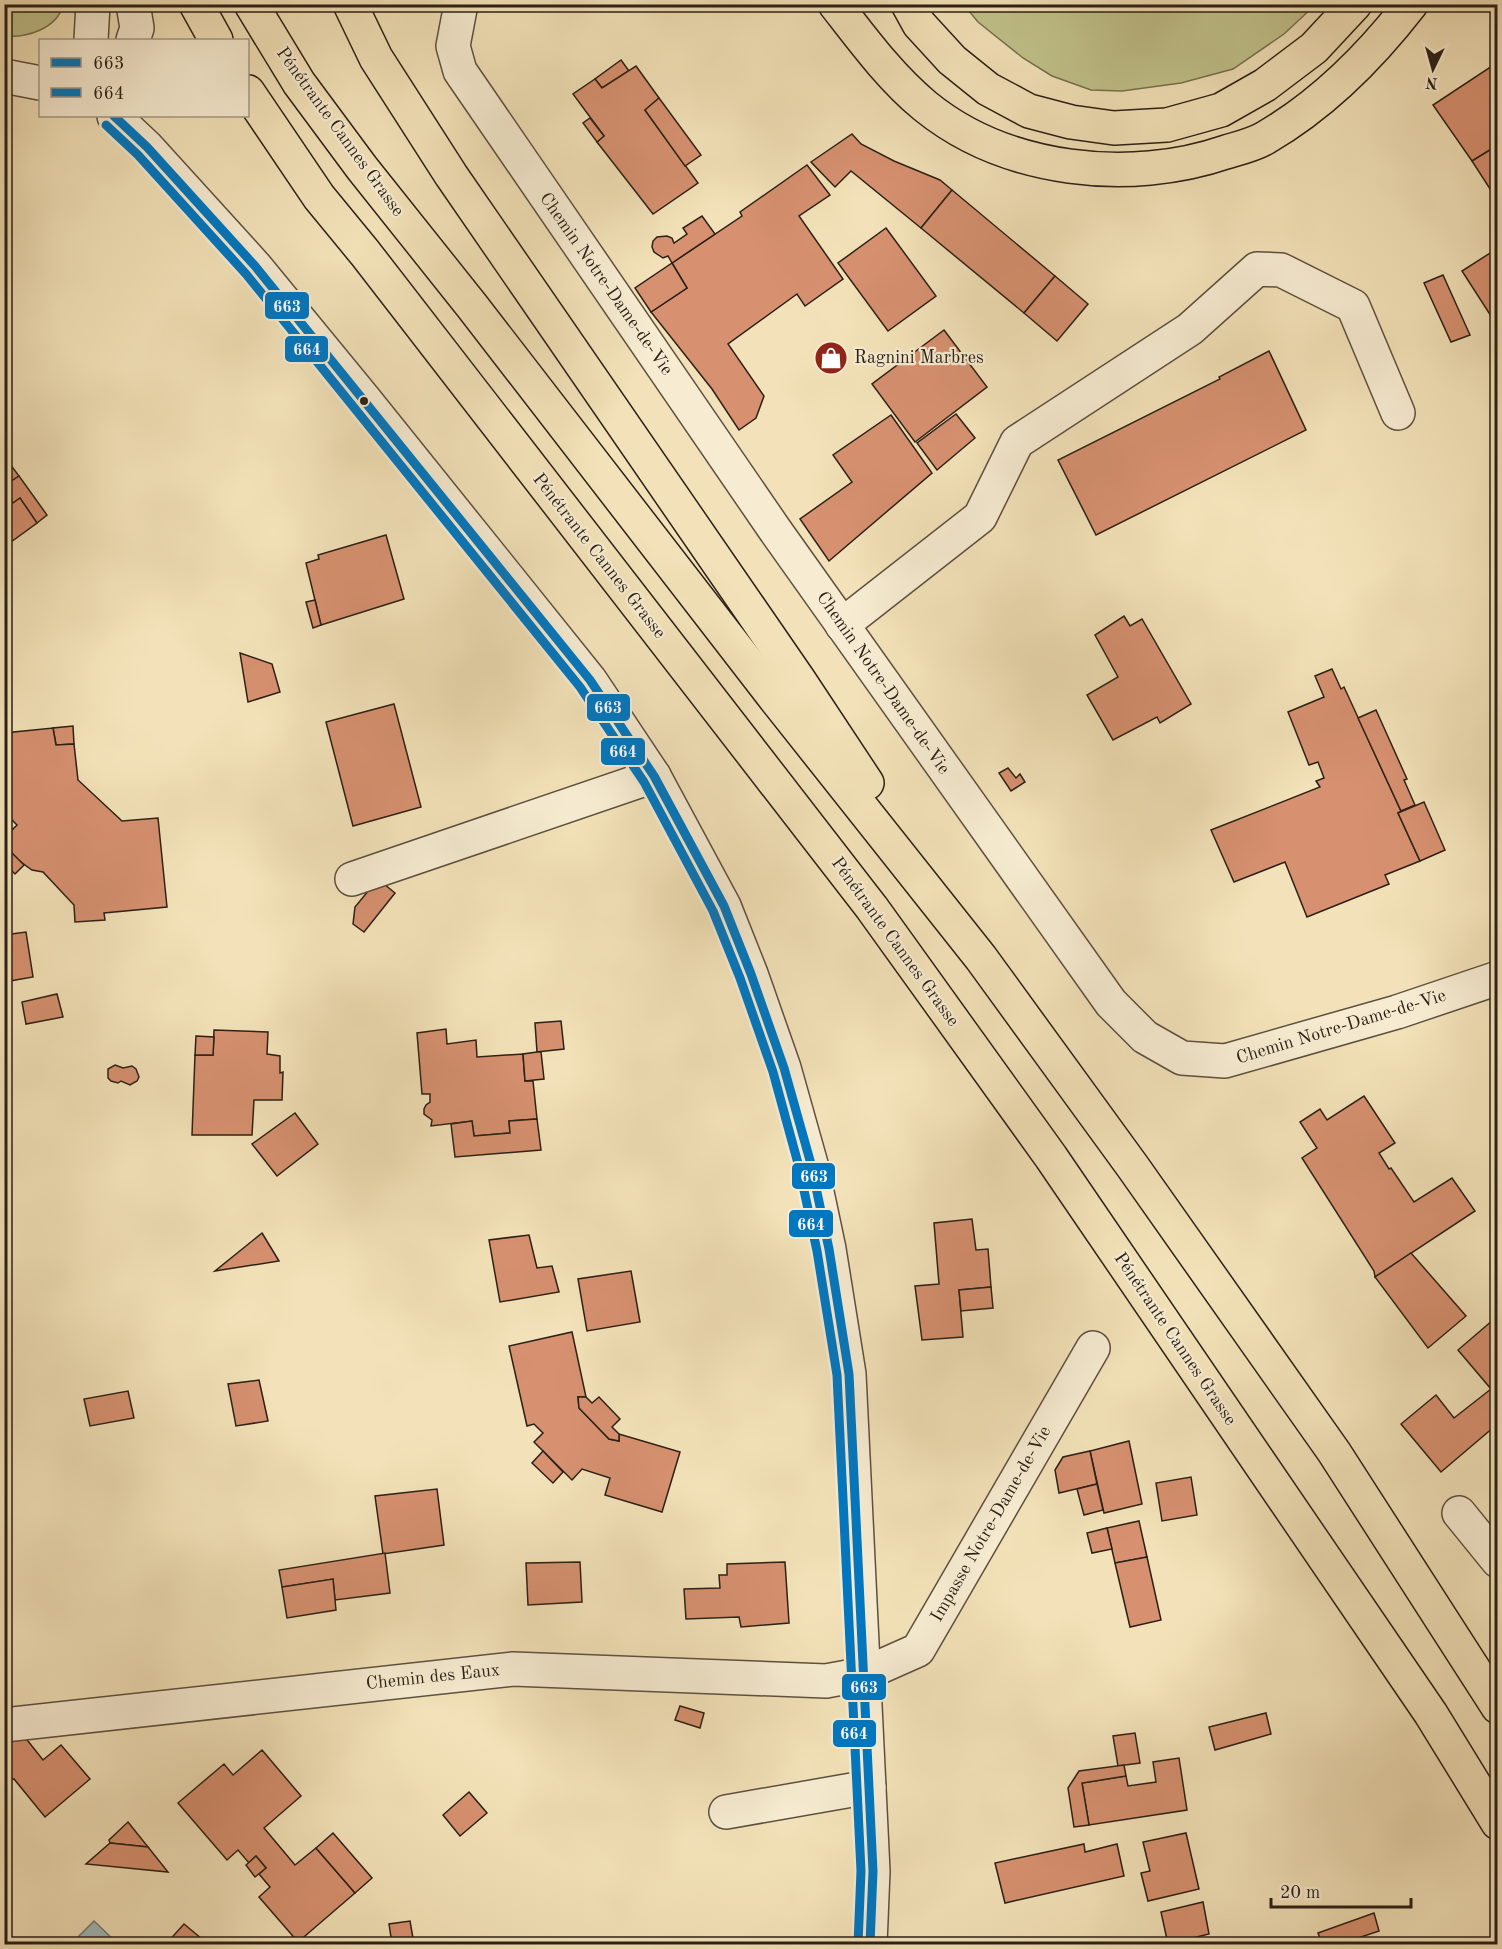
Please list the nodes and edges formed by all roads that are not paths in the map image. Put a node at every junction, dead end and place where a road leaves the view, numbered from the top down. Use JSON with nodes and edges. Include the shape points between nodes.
{"nodes":[{"id":1,"x":93,"y":4,"type":"edge"},
{"id":2,"x":133,"y":4,"type":"edge"},
{"id":3,"x":196,"y":4,"type":"edge"},
{"id":4,"x":251,"y":4,"type":"edge"},
{"id":5,"x":350,"y":4,"type":"edge"},
{"id":6,"x":461,"y":4,"type":"edge"},
{"id":7,"x":835,"y":4,"type":"edge"},
{"id":8,"x":908,"y":4,"type":"edge"},
{"id":9,"x":1355,"y":4,"type":"edge"},
{"id":10,"x":1411,"y":4,"type":"edge"},
{"id":11,"x":91,"y":39,"type":"edge"},
{"id":12,"x":133,"y":39,"type":"edge"},
{"id":13,"x":215,"y":39,"type":"edge"},
{"id":14,"x":4,"y":76,"type":"edge"},
{"id":15,"x":39,"y":83,"type":"edge"},
{"id":16,"x":249,"y":93,"type":"edge"},
{"id":17,"x":115,"y":117,"type":"edge"},
{"id":18,"x":1398,"y":413,"type":"dead end"},
{"id":19,"x":842,"y":625,"type":"junction"},
{"id":20,"x":654,"y":776,"type":"junction"},
{"id":21,"x":352,"y":879,"type":"dead end"},
{"id":22,"x":981,"y":958,"type":"junction"},
{"id":23,"x":1497,"y":978,"type":"edge"},
{"id":24,"x":1093,"y":1348,"type":"dead end"},
{"id":25,"x":1459,"y":1513,"type":"dead end"},
{"id":26,"x":1497,"y":1561,"type":"edge"},
{"id":27,"x":864,"y":1674,"type":"junction"},
{"id":28,"x":1497,"y":1707,"type":"edge"},
{"id":29,"x":4,"y":1725,"type":"edge"},
{"id":30,"x":869,"y":1787,"type":"junction"},
{"id":31,"x":726,"y":1812,"type":"dead end"},
{"id":32,"x":1497,"y":1824,"type":"edge"},
{"id":33,"x":873,"y":1871,"type":"junction"},
{"id":34,"x":870,"y":1944,"type":"edge"},
{"id":35,"x":884,"y":1944,"type":"edge"}],
"edges":[{"from":1,"to":11,"type":"street"},
{"from":2,"to":12,"type":"street","via":[[137,28]]},
{"from":3,"to":13,"type":"highway"},
{"from":4,"to":22,"type":"highway","name":"Pénétrante Cannes Grasse","via":[[299,83],[362,168]]},
{"from":5,"to":22,"type":"highway","via":[[376,58],[451,175],[799,680]]},
{"from":6,"to":19,"type":"street","name":"Chemin Notre-Dame-de-Vie","via":[[453,46],[460,71]]},
{"from":7,"to":10,"type":"highway","via":[[884,66],[926,106],[965,133],[1019,156],[1071,167],[1112,170],[1199,162],[1262,140],[1306,112],[1352,71]]},
{"from":8,"to":9,"type":"highway","via":[[919,24],[952,60],[988,90],[1029,111],[1114,128],[1167,125],[1221,110],[1265,85],[1314,48]]},
{"from":14,"to":15,"type":"street"},
{"from":16,"to":32,"type":"highway","name":"Pénétrante Cannes Grasse","via":[[319,197],[879,918],[1051,1156],[1431,1714]]},
{"from":17,"to":20,"type":"street","via":[[202,207],[310,332],[590,680]]},
{"from":18,"to":19,"type":"street","via":[[1353,306],[1281,270],[1257,269],[1190,329],[1017,442],[980,517]]},
{"from":19,"to":23,"type":"street","name":"Chemin Notre-Dame-de-Vie","via":[[1111,1003],[1145,1037],[1182,1058],[1225,1061],[1397,1012]]},
{"from":20,"to":21,"type":"street"},
{"from":20,"to":27,"type":"street","via":[[728,916],[784,1068],[811,1164],[849,1374]]},
{"from":22,"to":28,"type":"highway","name":"Pénétrante Cannes Grasse","via":[[1334,1452]]},
{"from":24,"to":27,"type":"street","name":"Impasse Notre-Dame-de-Vie","via":[[918,1650]]},
{"from":25,"to":26,"type":"street"},
{"from":27,"to":29,"type":"street","name":"Chemin des Eaux","via":[[826,1681],[513,1669]]},
{"from":27,"to":30,"type":"street"},
{"from":30,"to":31,"type":"street"},
{"from":30,"to":33,"type":"street"},
{"from":33,"to":34,"type":"street"},
{"from":33,"to":35,"type":"street"}]}
